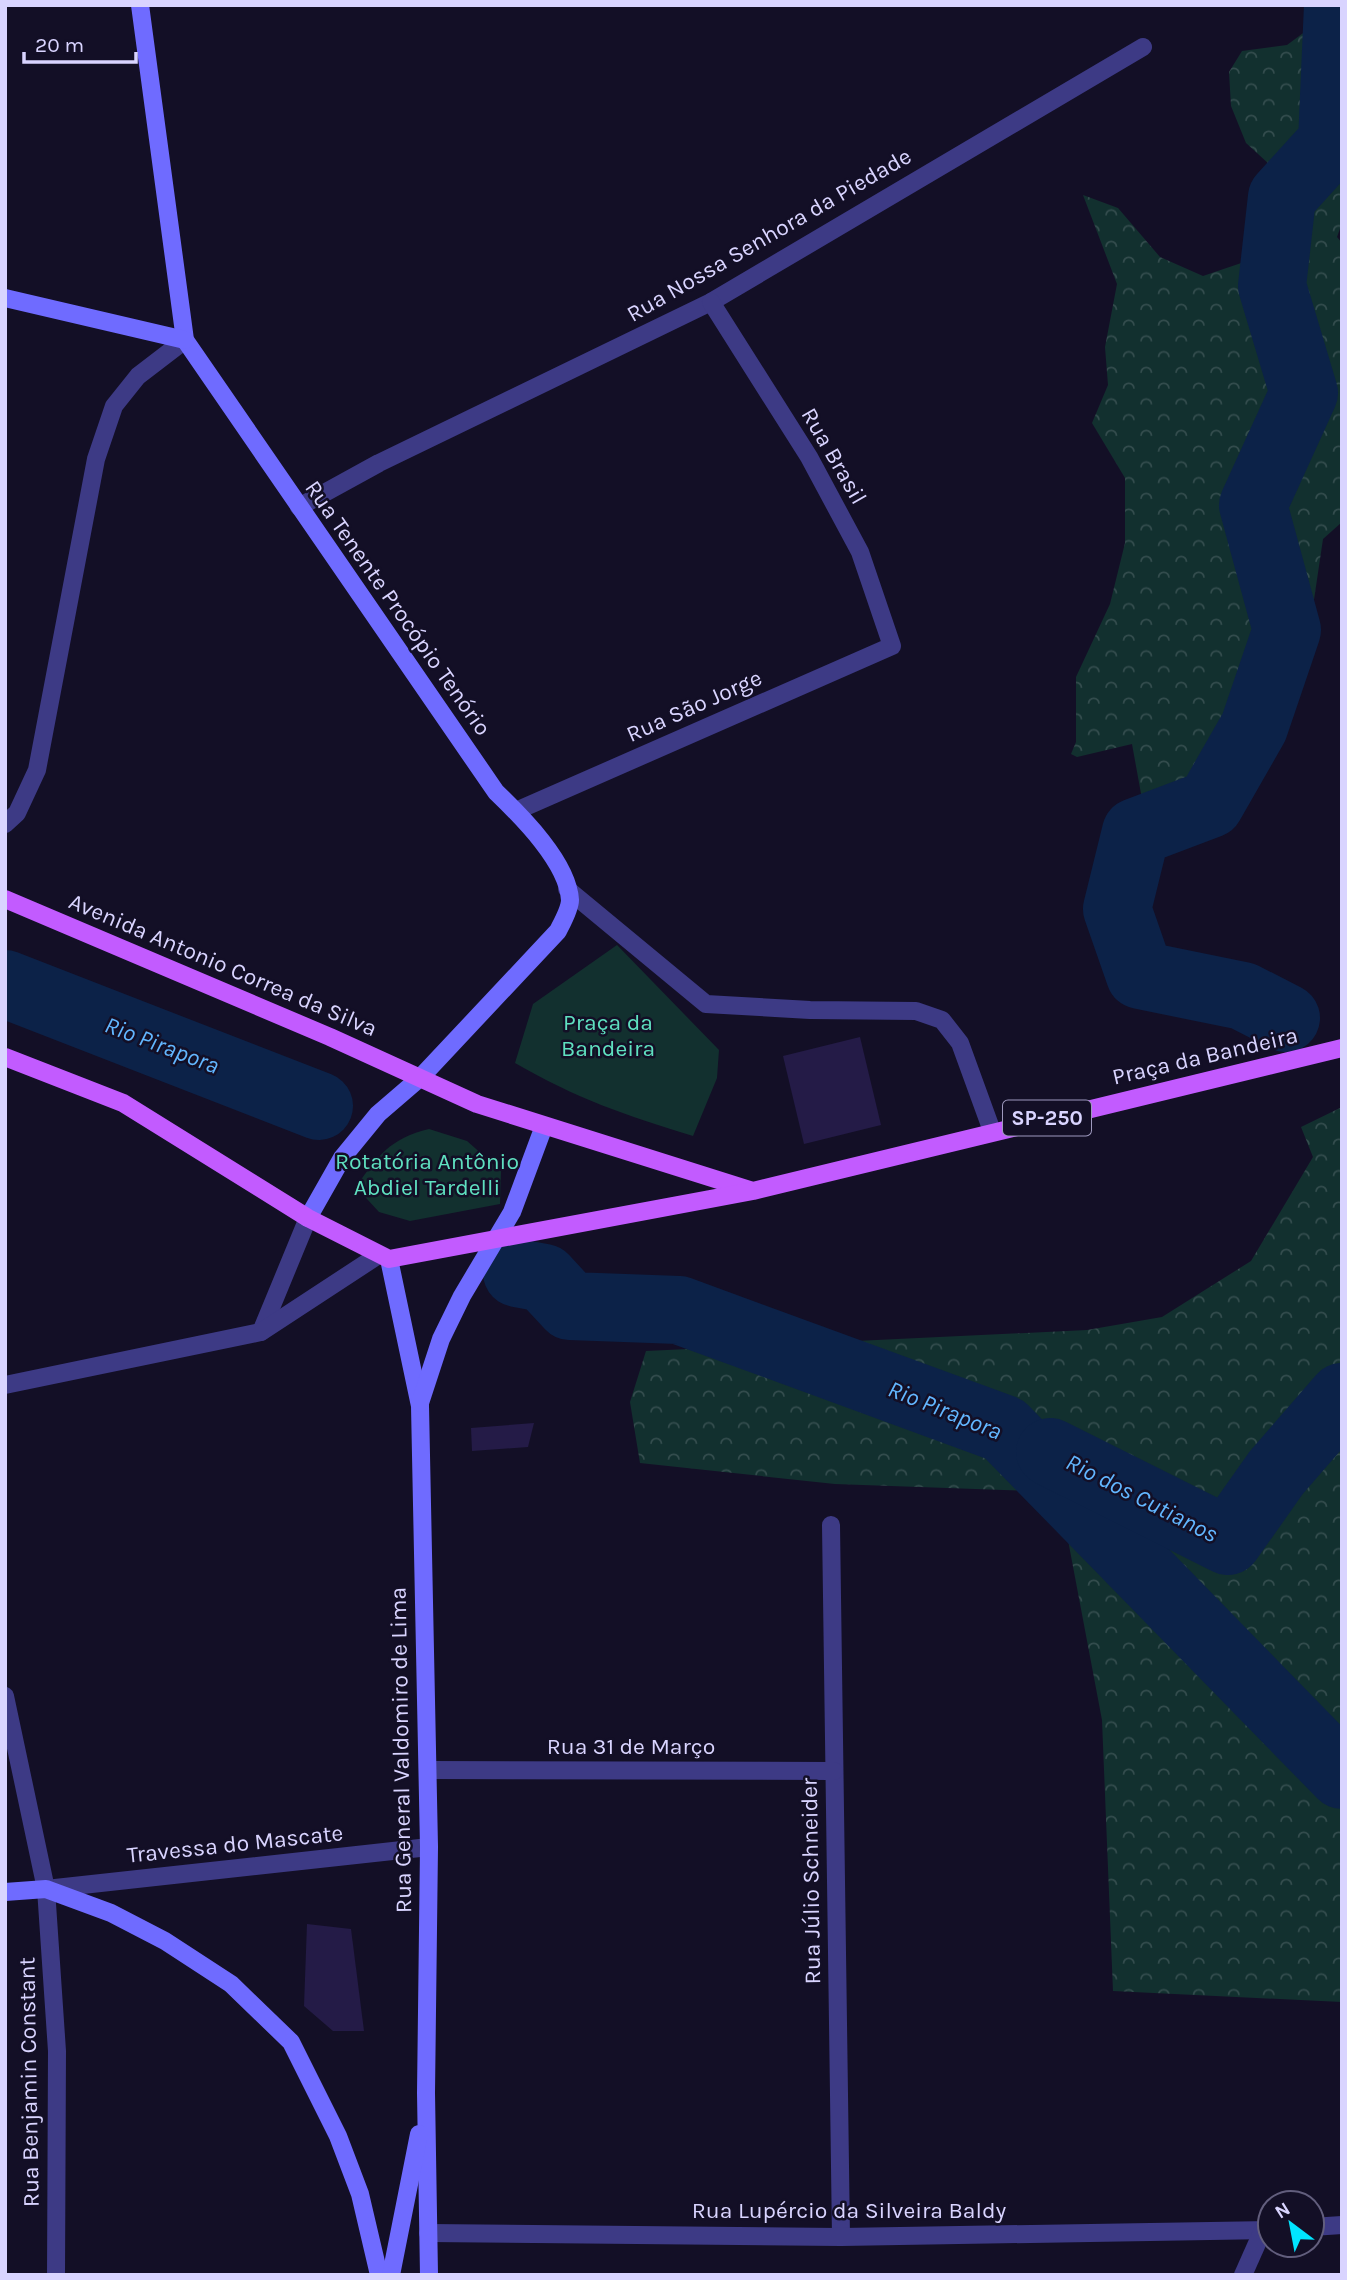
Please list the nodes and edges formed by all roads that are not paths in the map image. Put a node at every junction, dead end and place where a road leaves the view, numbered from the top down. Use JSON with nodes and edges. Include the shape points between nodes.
{"nodes":[{"id":1,"x":140,"y":5,"type":"edge"},
{"id":2,"x":1143,"y":47,"type":"dead end"},
{"id":3,"x":5,"y":298,"type":"edge"},
{"id":4,"x":711,"y":302,"type":"junction"},
{"id":5,"x":185,"y":340,"type":"junction"},
{"id":6,"x":299,"y":507,"type":"junction"},
{"id":7,"x":892,"y":646,"type":"joint"},
{"id":8,"x":516,"y":811,"type":"junction"},
{"id":9,"x":5,"y":824,"type":"edge"},
{"id":10,"x":569,"y":896,"type":"junction"},
{"id":11,"x":5,"y":899,"type":"edge"},
{"id":12,"x":1342,"y":1048,"type":"edge"},
{"id":13,"x":5,"y":1057,"type":"edge"},
{"id":14,"x":421,"y":1077,"type":"junction"},
{"id":15,"x":544,"y":1126,"type":"junction"},
{"id":16,"x":992,"y":1131,"type":"junction"},
{"id":17,"x":753,"y":1191,"type":"junction"},
{"id":18,"x":308,"y":1218,"type":"junction"},
{"id":19,"x":496,"y":1241,"type":"junction"},
{"id":20,"x":383,"y":1257,"type":"junction"},
{"id":21,"x":261,"y":1332,"type":"junction"},
{"id":22,"x":5,"y":1385,"type":"edge"},
{"id":23,"x":419,"y":1406,"type":"junction"},
{"id":24,"x":831,"y":1525,"type":"dead end"},
{"id":25,"x":5,"y":1696,"type":"edge"},
{"id":26,"x":428,"y":1770,"type":"junction"},
{"id":27,"x":834,"y":1771,"type":"junction"},
{"id":28,"x":429,"y":1847,"type":"junction"},
{"id":29,"x":46,"y":1889,"type":"junction"},
{"id":30,"x":5,"y":1892,"type":"edge"},
{"id":31,"x":426,"y":2093,"type":"junction"},
{"id":32,"x":1256,"y":2230,"type":"edge"},
{"id":33,"x":428,"y":2233,"type":"junction"},
{"id":34,"x":841,"y":2236,"type":"junction"},
{"id":35,"x":1256,"y":2250,"type":"edge"},
{"id":36,"x":56,"y":2275,"type":"edge"},
{"id":37,"x":379,"y":2275,"type":"edge"},
{"id":38,"x":391,"y":2275,"type":"edge"},
{"id":39,"x":429,"y":2275,"type":"edge"},
{"id":40,"x":1243,"y":2275,"type":"edge"}],
"edges":[{"from":1,"to":5,"type":"main road"},
{"from":2,"to":4,"type":"street","name":"Rua Nossa Senhora da Piedade"},
{"from":3,"to":5,"type":"main road"},
{"from":4,"to":6,"type":"street","name":"Rua Nossa Senhora da Piedade","via":[[379,463]]},
{"from":4,"to":7,"type":"street","name":"Rua Brasil","via":[[809,457],[860,552]]},
{"from":5,"to":6,"type":"main road","name":"Rua Tenente Procópio Tenório"},
{"from":5,"to":9,"type":"street","via":[[138,376],[114,406],[96,459],[37,771],[17,813]]},
{"from":6,"to":8,"type":"main road","name":"Rua Tenente Procópio Tenório","via":[[496,792]]},
{"from":7,"to":8,"type":"street","name":"Rua São Jorge"},
{"from":8,"to":10,"type":"main road","name":"Rua Tenente Procópio Tenório","via":[[561,869]]},
{"from":10,"to":14,"type":"main road","via":[[558,931]]},
{"from":10,"to":16,"type":"street","via":[[705,1004],[916,1011],[942,1020],[960,1043]]},
{"from":11,"to":14,"type":"main road","name":"Avenida Antonio Correa da Silva"},
{"from":12,"to":16,"type":"main road","name":"Praça da Bandeira","number":"SP-250"},
{"from":13,"to":18,"type":"main road","via":[[123,1103]]},
{"from":14,"to":15,"type":"main road","via":[[477,1104]]},
{"from":14,"to":18,"type":"main road","via":[[378,1114],[342,1158]]},
{"from":15,"to":17,"type":"main road"},
{"from":15,"to":19,"type":"main road","name":"Rua General Valdomiro de Lima"},
{"from":16,"to":17,"type":"main road","name":"Praça da Bandeira","number":"SP-250"},
{"from":17,"to":19,"type":"main road","name":"Praça da Bandeira","number":"SP-250"},
{"from":18,"to":20,"type":"main road"},
{"from":18,"to":21,"type":"street"},
{"from":19,"to":20,"type":"main road","name":"Praça da Bandeira"},
{"from":19,"to":23,"type":"main road","name":"Rua General Valdomiro de Lima","via":[[461,1296]]},
{"from":20,"to":21,"type":"street"},
{"from":20,"to":23,"type":"main road","name":"Rua General Valdomiro de Lima"},
{"from":21,"to":22,"type":"street"},
{"from":23,"to":26,"type":"main road","name":"Rua General Valdomiro de Lima"},
{"from":24,"to":27,"type":"street","name":"Rua Júlio Schneider"},
{"from":25,"to":29,"type":"street","name":"Rua Benjamin Constant"},
{"from":26,"to":27,"type":"street","name":"Rua 31 de Março"},
{"from":26,"to":28,"type":"main road","name":"Rua General Valdomiro de Lima"},
{"from":27,"to":34,"type":"street","name":"Rua Júlio Schneider"},
{"from":28,"to":29,"type":"street","name":"Travessa do Mascate"},
{"from":28,"to":31,"type":"main road","name":"Rua General Valdomiro de Lima"},
{"from":29,"to":30,"type":"main road"},
{"from":29,"to":36,"type":"street","name":"Rua Benjamin Constant","via":[[57,2051]]},
{"from":29,"to":37,"type":"main road","via":[[111,1913],[165,1941],[231,1984],[290,2042],[356,2182]]},
{"from":31,"to":33,"type":"main road"},
{"from":31,"to":38,"type":"main road"},
{"from":32,"to":34,"type":"street","name":"Rua Lupércio da Silveira Baldy"},
{"from":33,"to":34,"type":"street","name":"Rua Lupércio da Silveira Baldy"},
{"from":33,"to":39,"type":"main road"},
{"from":35,"to":40,"type":"street"}]}
